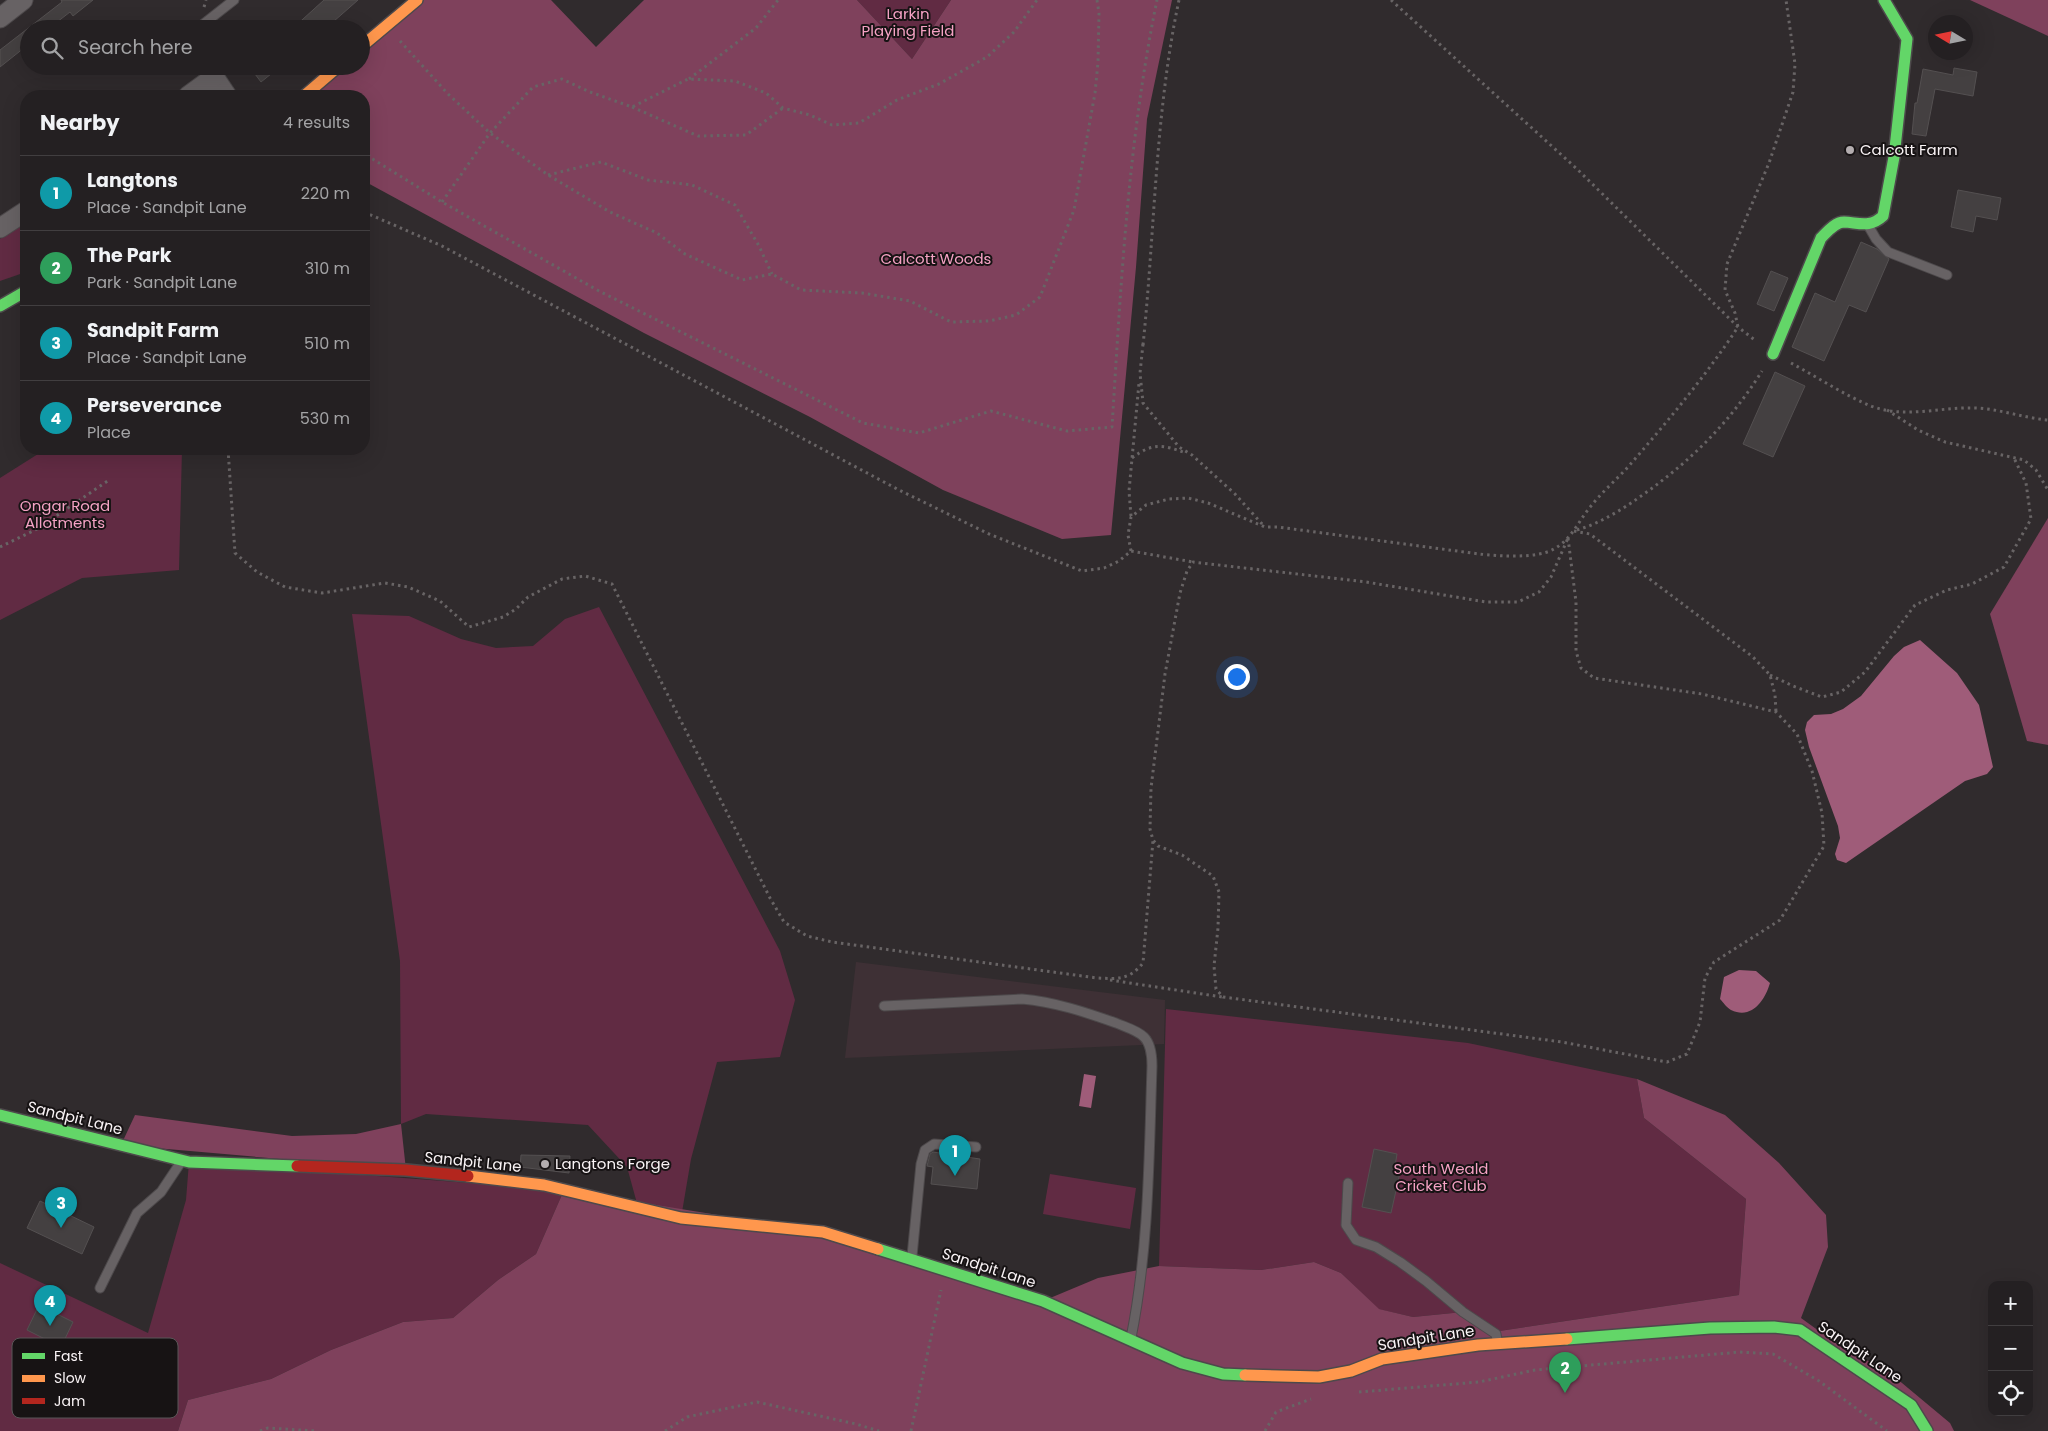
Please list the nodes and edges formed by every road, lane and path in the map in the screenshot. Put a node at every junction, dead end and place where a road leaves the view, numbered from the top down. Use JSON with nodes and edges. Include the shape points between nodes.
{"nodes":[{"id":1,"x":23,"y":0,"type":"edge"},
{"id":2,"x":234,"y":0,"type":"edge"},
{"id":3,"x":417,"y":0,"type":"edge"},
{"id":4,"x":778,"y":0,"type":"edge"},
{"id":5,"x":1037,"y":0,"type":"edge"},
{"id":6,"x":1097,"y":0,"type":"edge"},
{"id":7,"x":1156,"y":0,"type":"edge"},
{"id":8,"x":1180,"y":0,"type":"edge"},
{"id":9,"x":1391,"y":0,"type":"edge"},
{"id":10,"x":1786,"y":0,"type":"edge"},
{"id":11,"x":1884,"y":0,"type":"edge"},
{"id":12,"x":0,"y":18,"type":"edge"},
{"id":13,"x":208,"y":20,"type":"edge"},
{"id":14,"x":387,"y":25,"type":"junction"},
{"id":15,"x":370,"y":39,"type":"edge"},
{"id":16,"x":208,"y":75,"type":"edge"},
{"id":17,"x":213,"y":75,"type":"edge"},
{"id":18,"x":328,"y":75,"type":"edge"},
{"id":19,"x":688,"y":79,"type":"junction"},
{"id":20,"x":194,"y":90,"type":"edge"},
{"id":21,"x":223,"y":90,"type":"edge"},
{"id":22,"x":311,"y":90,"type":"edge"},
{"id":23,"x":632,"y":107,"type":"junction"},
{"id":24,"x":782,"y":108,"type":"junction"},
{"id":25,"x":490,"y":133,"type":"junction"},
{"id":26,"x":370,"y":157,"type":"edge"},
{"id":27,"x":548,"y":175,"type":"junction"},
{"id":28,"x":442,"y":202,"type":"junction"},
{"id":29,"x":20,"y":215,"type":"edge"},
{"id":30,"x":370,"y":215,"type":"edge"},
{"id":31,"x":1868,"y":224,"type":"junction"},
{"id":32,"x":0,"y":228,"type":"edge"},
{"id":33,"x":772,"y":274,"type":"junction"},
{"id":34,"x":1947,"y":275,"type":"dead end"},
{"id":35,"x":20,"y":294,"type":"edge"},
{"id":36,"x":0,"y":306,"type":"edge"},
{"id":37,"x":1738,"y":327,"type":"junction"},
{"id":38,"x":1773,"y":354,"type":"junction"},
{"id":39,"x":1140,"y":373,"type":"junction"},
{"id":40,"x":1884,"y":409,"type":"junction"},
{"id":41,"x":2048,"y":420,"type":"edge"},
{"id":42,"x":228,"y":455,"type":"edge"},
{"id":43,"x":1192,"y":455,"type":"junction"},
{"id":44,"x":1132,"y":458,"type":"junction"},
{"id":45,"x":2014,"y":458,"type":"junction"},
{"id":46,"x":110,"y":480,"type":"dead end"},
{"id":47,"x":2048,"y":490,"type":"edge"},
{"id":48,"x":1131,"y":517,"type":"junction"},
{"id":49,"x":1265,"y":527,"type":"junction"},
{"id":50,"x":1574,"y":531,"type":"junction"},
{"id":51,"x":1568,"y":538,"type":"junction"},
{"id":52,"x":0,"y":547,"type":"edge"},
{"id":53,"x":1131,"y":552,"type":"junction"},
{"id":54,"x":1193,"y":562,"type":"junction"},
{"id":55,"x":1770,"y":675,"type":"junction"},
{"id":56,"x":1776,"y":712,"type":"junction"},
{"id":57,"x":1153,"y":840,"type":"junction"},
{"id":58,"x":1097,"y":978,"type":"junction"},
{"id":59,"x":1223,"y":997,"type":"junction"},
{"id":60,"x":884,"y":1006,"type":"dead end"},
{"id":61,"x":0,"y":1115,"type":"edge"},
{"id":62,"x":976,"y":1147,"type":"dead end"},
{"id":63,"x":183,"y":1160,"type":"junction"},
{"id":64,"x":1348,"y":1183,"type":"dead end"},
{"id":65,"x":912,"y":1259,"type":"junction"},
{"id":66,"x":946,"y":1270,"type":"junction"},
{"id":67,"x":100,"y":1288,"type":"dead end"},
{"id":68,"x":1131,"y":1340,"type":"junction"},
{"id":69,"x":1498,"y":1343,"type":"junction"},
{"id":70,"x":1353,"y":1393,"type":"dead end"},
{"id":71,"x":1317,"y":1397,"type":"dead end"},
{"id":72,"x":260,"y":1431,"type":"edge"},
{"id":73,"x":316,"y":1431,"type":"edge"},
{"id":74,"x":665,"y":1431,"type":"edge"},
{"id":75,"x":879,"y":1431,"type":"edge"},
{"id":76,"x":911,"y":1431,"type":"edge"},
{"id":77,"x":1265,"y":1431,"type":"edge"},
{"id":78,"x":1887,"y":1431,"type":"edge"},
{"id":79,"x":1927,"y":1431,"type":"edge"}],
"edges":[{"from":1,"to":12,"type":"street"},
{"from":2,"to":13,"type":"lane"},
{"from":3,"to":14,"type":"street"},
{"from":4,"to":19,"type":"path","via":[[756,28]]},
{"from":5,"to":24,"type":"path","via":[[1014,32],[986,57],[940,84],[898,100],[859,123],[832,125]]},
{"from":6,"to":33,"type":"path","via":[[1095,93],[1074,210],[1040,297],[1016,315],[989,321],[951,322],[910,301],[862,293],[801,290]]},
{"from":7,"to":28,"type":"path","via":[[1131,157],[1112,427],[1067,431],[991,411],[919,433],[863,423],[599,291]]},
{"from":8,"to":39,"type":"path","via":[[1159,145]]},
{"from":9,"to":37,"type":"path","via":[[1577,169]]},
{"from":10,"to":37,"type":"path","via":[[1795,64],[1793,92],[1770,163],[1727,264],[1725,290]]},
{"from":11,"to":31,"type":"street","via":[[1907,39],[1886,207],[1880,220]]},
{"from":14,"to":15,"type":"street"},
{"from":14,"to":25,"type":"path","via":[[418,63]]},
{"from":16,"to":20,"type":"street"},
{"from":17,"to":21,"type":"street"},
{"from":18,"to":22,"type":"street"},
{"from":19,"to":23,"type":"path"},
{"from":19,"to":24,"type":"path","via":[[734,81],[766,93]]},
{"from":23,"to":24,"type":"path","via":[[698,136],[746,136]]},
{"from":23,"to":25,"type":"path","via":[[562,79],[533,87]]},
{"from":25,"to":27,"type":"path"},
{"from":25,"to":28,"type":"path"},
{"from":26,"to":28,"type":"path"},
{"from":27,"to":33,"type":"path","via":[[610,212],[657,233],[685,254],[742,280]]},
{"from":27,"to":33,"type":"path","via":[[601,162],[648,180],[692,186],[735,205]]},
{"from":29,"to":32,"type":"street"},
{"from":30,"to":53,"type":"path","via":[[442,246],[899,490],[990,534],[1082,571],[1104,568]]},
{"from":31,"to":34,"type":"lane","via":[[1888,252]]},
{"from":31,"to":38,"type":"street","via":[[1859,226],[1842,222],[1821,238]]},
{"from":35,"to":36,"type":"street"},
{"from":37,"to":38,"type":"path"},
{"from":37,"to":50,"type":"path","via":[[1686,399],[1590,506]]},
{"from":38,"to":40,"type":"path","via":[[1872,406]]},
{"from":38,"to":50,"type":"path","via":[[1744,400],[1687,462],[1634,501],[1590,526]]},
{"from":39,"to":43,"type":"path","via":[[1143,404],[1179,447]]},
{"from":39,"to":44,"type":"path"},
{"from":40,"to":41,"type":"path","via":[[1906,413],[1940,408],[1975,408]]},
{"from":40,"to":45,"type":"path","via":[[1944,442]]},
{"from":42,"to":58,"type":"path","via":[[235,553],[257,572],[285,587],[322,593],[384,583],[408,587],[440,600],[470,627],[503,617],[516,610],[528,597],[562,579],[585,576],[612,584],[770,898],[784,922],[807,936]]},
{"from":43,"to":44,"type":"path","via":[[1157,446],[1144,449]]},
{"from":43,"to":49,"type":"path"},
{"from":44,"to":48,"type":"path"},
{"from":45,"to":47,"type":"path","via":[[2024,460],[2036,470]]},
{"from":45,"to":55,"type":"path","via":[[2026,483],[2031,518],[2004,567],[1972,584],[1947,590],[1915,605],[1865,672],[1841,692],[1822,697]]},
{"from":46,"to":52,"type":"path","via":[[37,529]]},
{"from":48,"to":49,"type":"path","via":[[1146,505],[1188,498]]},
{"from":48,"to":53,"type":"path","via":[[1128,535]]},
{"from":49,"to":51,"type":"path","via":[[1511,557],[1554,550]]},
{"from":50,"to":51,"type":"path"},
{"from":50,"to":55,"type":"path","via":[[1590,534],[1753,657]]},
{"from":51,"to":54,"type":"path","via":[[1551,577],[1539,592],[1518,602],[1486,602],[1366,582]]},
{"from":51,"to":56,"type":"path","via":[[1576,602],[1576,651],[1581,668],[1594,678],[1702,694]]},
{"from":53,"to":54,"type":"path"},
{"from":54,"to":57,"type":"path","via":[[1180,593],[1164,683],[1152,788],[1150,829]]},
{"from":55,"to":56,"type":"path"},
{"from":56,"to":59,"type":"path","via":[[1798,734],[1812,771],[1822,813],[1824,846],[1780,920],[1714,962],[1705,978],[1700,1022],[1687,1054],[1666,1062],[1562,1042]]},
{"from":57,"to":58,"type":"path","via":[[1143,963],[1135,973],[1118,979]]},
{"from":57,"to":59,"type":"path","via":[[1158,846],[1182,855],[1213,876],[1219,892],[1214,966],[1216,989]]},
{"from":58,"to":59,"type":"path"},
{"from":60,"to":68,"type":"lane","via":[[1030,1000],[1057,1004],[1098,1017],[1143,1036],[1149,1044],[1152,1066],[1146,1228]]},
{"from":61,"to":63,"type":"street","name":"Sandpit Lane"},
{"from":62,"to":65,"type":"lane","via":[[934,1144],[925,1150]]},
{"from":63,"to":65,"type":"street","name":"Sandpit Lane","via":[[406,1170],[544,1185],[681,1218],[823,1232]]},
{"from":63,"to":67,"type":"lane","via":[[161,1192],[137,1213]]},
{"from":64,"to":69,"type":"lane","via":[[1346,1225],[1356,1240],[1376,1247],[1426,1281],[1496,1334]]},
{"from":65,"to":66,"type":"street","name":"Sandpit Lane"},
{"from":66,"to":68,"type":"street","name":"Sandpit Lane","via":[[1043,1301]]},
{"from":66,"to":76,"type":"path"},
{"from":68,"to":69,"type":"street","name":"Sandpit Lane","via":[[1182,1364],[1223,1374],[1319,1377],[1351,1371],[1382,1359]]},
{"from":69,"to":79,"type":"street","name":"Sandpit Lane","via":[[1710,1328],[1800,1330],[1915,1409]]},
{"from":70,"to":78,"type":"path","via":[[1479,1382],[1535,1370],[1740,1352],[1773,1354],[1819,1381]]},
{"from":71,"to":77,"type":"path","via":[[1276,1412]]},
{"from":72,"to":73,"type":"path","via":[[268,1428]]},
{"from":74,"to":75,"type":"path","via":[[687,1417],[756,1402]]}]}
